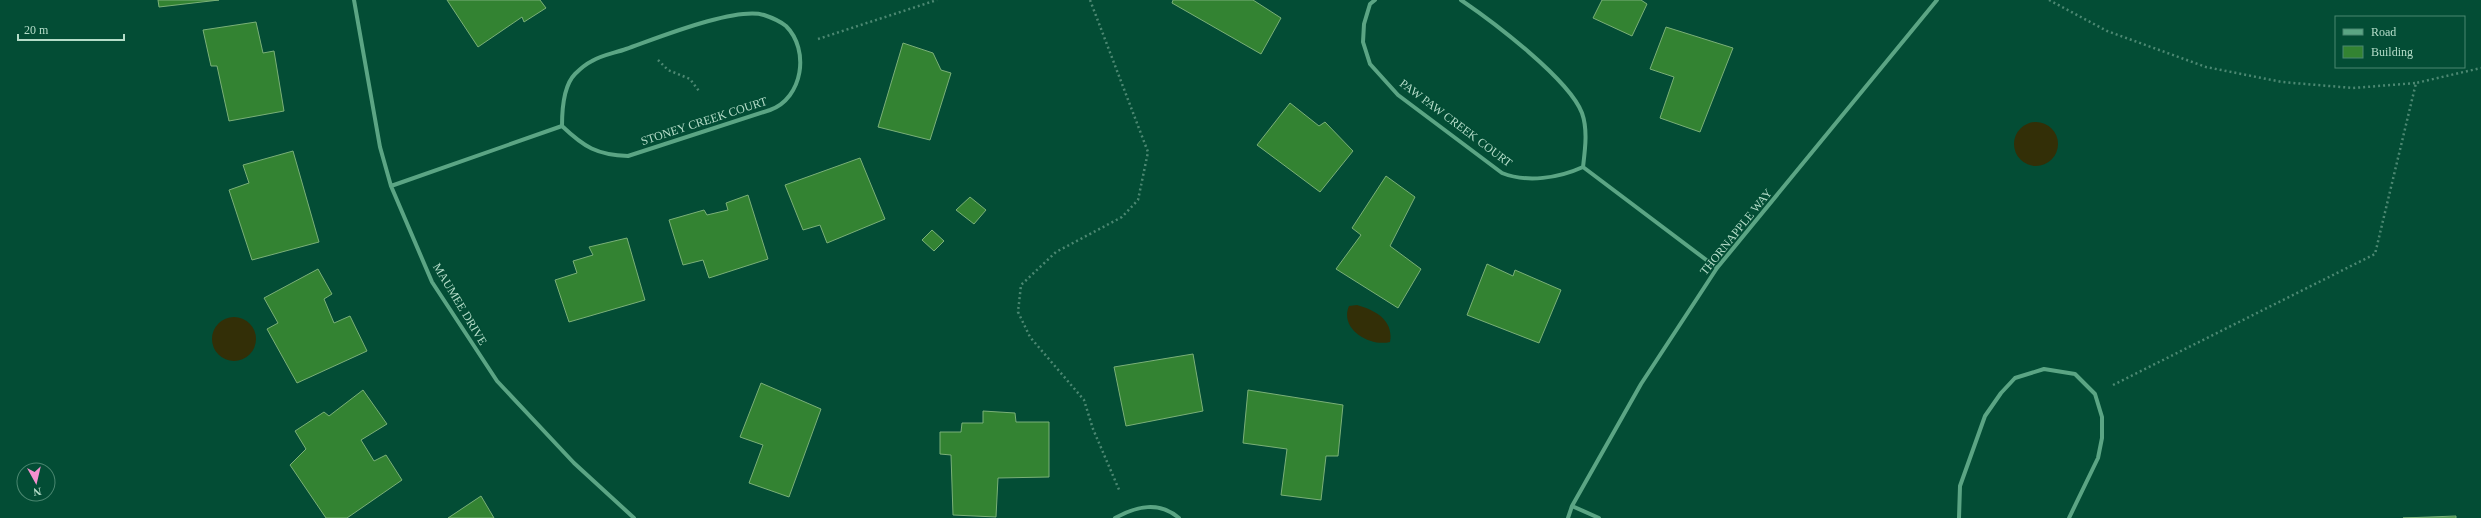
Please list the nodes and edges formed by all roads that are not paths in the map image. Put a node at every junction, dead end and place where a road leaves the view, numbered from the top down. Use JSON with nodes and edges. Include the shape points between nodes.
{"nodes":[{"id":1,"x":354,"y":0,"type":"edge"},
{"id":2,"x":1376,"y":0,"type":"edge"},
{"id":3,"x":1461,"y":0,"type":"edge"},
{"id":4,"x":1937,"y":0,"type":"edge"},
{"id":5,"x":562,"y":126,"type":"junction"},
{"id":6,"x":1583,"y":168,"type":"junction"},
{"id":7,"x":390,"y":186,"type":"junction"},
{"id":8,"x":1717,"y":268,"type":"junction"},
{"id":9,"x":1572,"y":506,"type":"junction"},
{"id":10,"x":634,"y":518,"type":"edge"},
{"id":11,"x":1115,"y":518,"type":"edge"},
{"id":12,"x":1179,"y":518,"type":"edge"},
{"id":13,"x":1568,"y":518,"type":"edge"},
{"id":14,"x":1599,"y":518,"type":"edge"},
{"id":15,"x":1959,"y":518,"type":"edge"},
{"id":16,"x":2069,"y":518,"type":"edge"}],
"edges":[{"from":1,"to":7,"type":"street","name":"MAUMEE DRIVE","via":[[380,147]]},
{"from":2,"to":6,"type":"street","name":"PAW PAW CREEK COURT","via":[[1370,4],[1364,24],[1363,42],[1370,64],[1398,95],[1502,173],[1514,178],[1568,174]]},
{"from":3,"to":6,"type":"street","via":[[1540,63],[1575,98],[1582,115],[1586,137]]},
{"from":4,"to":8,"type":"street","name":"THORNAPPLE WAY"},
{"from":5,"to":5,"type":"street","name":"STONEY CREEK COURT","via":[[582,145],[608,156],[628,156],[770,110],[778,107],[791,93],[799,76],[798,46],[785,25],[763,15],[734,16],[700,23],[592,61],[573,75],[562,108]]},
{"from":5,"to":7,"type":"street"},
{"from":6,"to":8,"type":"street"},
{"from":7,"to":10,"type":"street","name":"MAUMEE DRIVE","via":[[432,282],[497,381],[574,463]]},
{"from":8,"to":9,"type":"street","name":"THORNAPPLE WAY","via":[[1641,384]]},
{"from":9,"to":13,"type":"street","name":"THORNAPPLE WAY"},
{"from":9,"to":14,"type":"street"},
{"from":11,"to":12,"type":"street","via":[[1150,507],[1169,509]]},
{"from":15,"to":16,"type":"street","via":[[1960,486],[1985,416],[2015,378],[2044,369],[2075,374],[2095,394],[2102,417],[2102,438],[2098,458]]}]}
